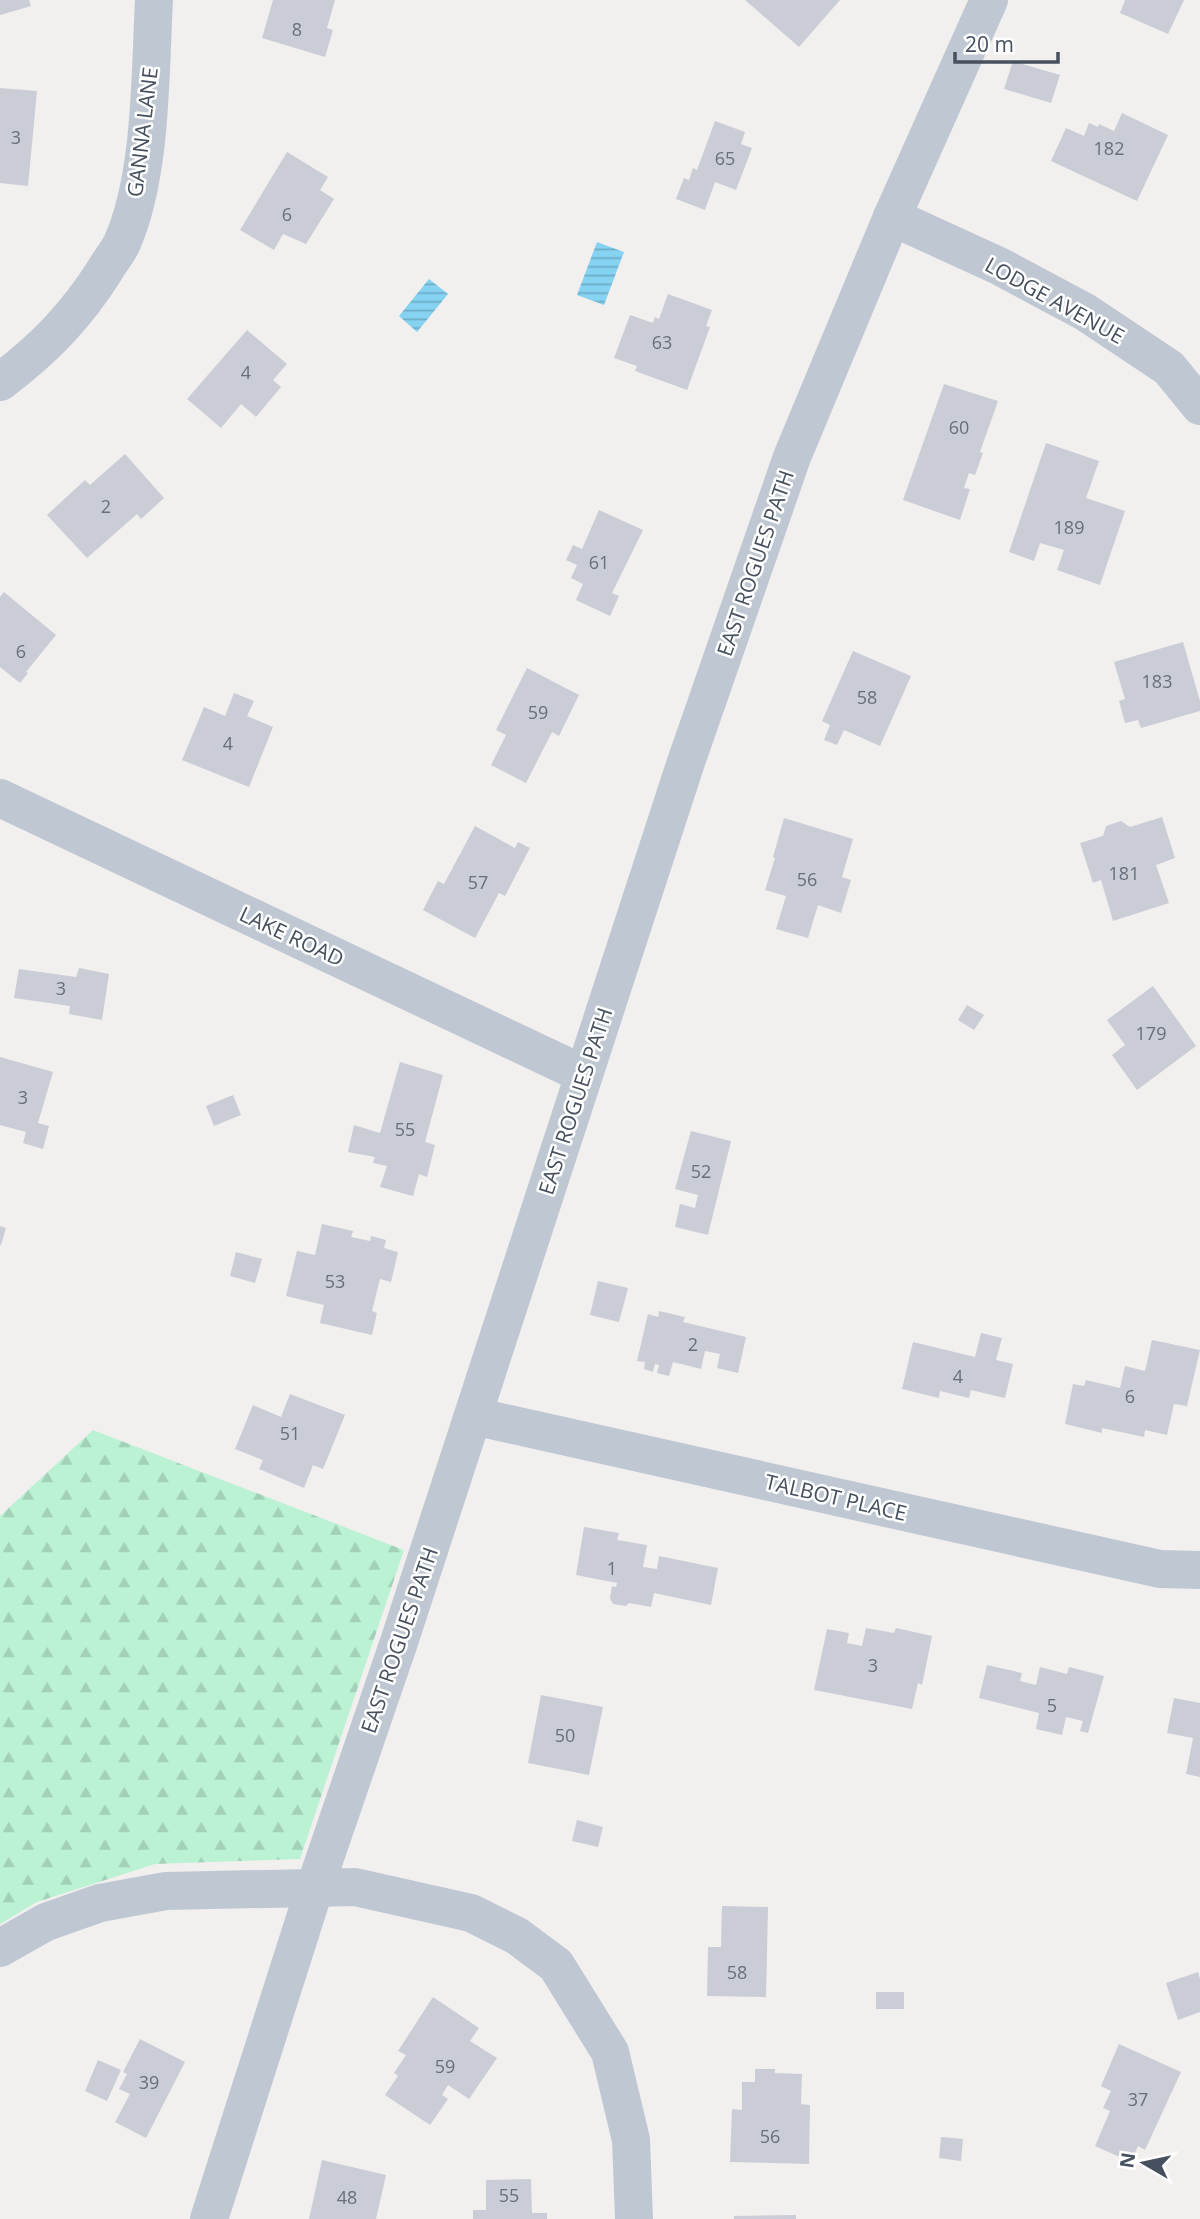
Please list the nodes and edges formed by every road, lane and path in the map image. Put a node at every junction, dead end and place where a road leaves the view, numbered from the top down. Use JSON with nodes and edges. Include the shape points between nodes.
{"nodes":[{"id":1,"x":154,"y":0,"type":"edge"},
{"id":2,"x":989,"y":0,"type":"edge"},
{"id":3,"x":892,"y":217,"type":"junction"},
{"id":4,"x":0,"y":382,"type":"edge"},
{"id":5,"x":1200,"y":406,"type":"edge"},
{"id":6,"x":0,"y":799,"type":"edge"},
{"id":7,"x":583,"y":1074,"type":"junction"},
{"id":8,"x":473,"y":1416,"type":"junction"},
{"id":9,"x":1200,"y":1570,"type":"edge"},
{"id":10,"x":315,"y":1887,"type":"junction"},
{"id":11,"x":0,"y":1948,"type":"edge"},
{"id":12,"x":209,"y":2219,"type":"edge"},
{"id":13,"x":635,"y":2219,"type":"edge"}],
"edges":[{"from":1,"to":4,"type":"street","name":"GANNA LANE","via":[[140,184],[122,243],[85,302],[35,356]]},
{"from":2,"to":3,"type":"street","name":"EAST ROGUES PATH"},
{"from":3,"to":5,"type":"street","name":"LODGE AVENUE","via":[[1085,312],[1169,369]]},
{"from":3,"to":7,"type":"street","name":"EAST ROGUES PATH","via":[[792,457]]},
{"from":6,"to":7,"type":"street","name":"LAKE ROAD"},
{"from":7,"to":8,"type":"street","name":"EAST ROGUES PATH"},
{"from":8,"to":9,"type":"street","name":"TALBOT PLACE","via":[[1160,1569]]},
{"from":8,"to":10,"type":"street","name":"EAST ROGUES PATH"},
{"from":10,"to":11,"type":"street","via":[[166,1891],[100,1903],[46,1922]]},
{"from":10,"to":12,"type":"street","name":"EAST ROGUES PATH"},
{"from":10,"to":13,"type":"street","via":[[355,1887],[471,1913],[517,1936],[556,1965],[610,2052],[631,2140]]}]}
